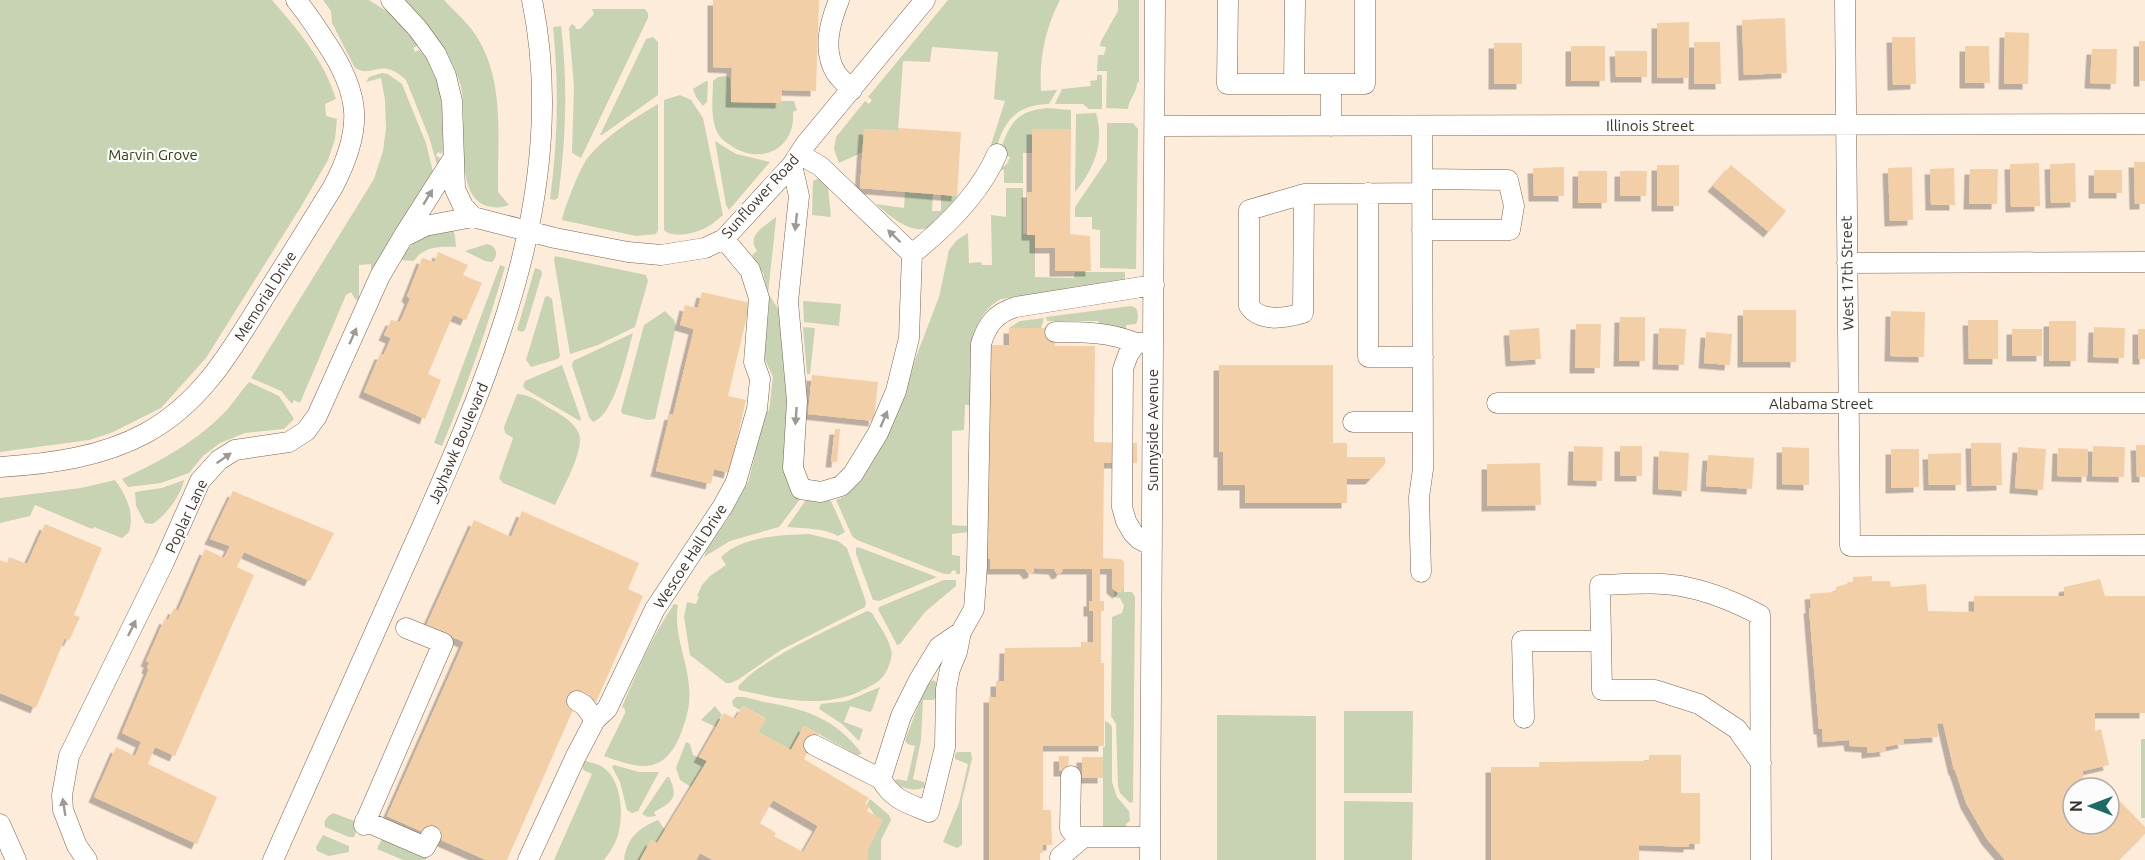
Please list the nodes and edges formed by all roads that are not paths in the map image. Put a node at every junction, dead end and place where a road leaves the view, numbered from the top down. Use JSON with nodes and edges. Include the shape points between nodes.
{"nodes":[{"id":1,"x":296,"y":0,"type":"edge"},
{"id":2,"x":391,"y":0,"type":"edge"},
{"id":3,"x":532,"y":0,"type":"edge"},
{"id":4,"x":839,"y":0,"type":"edge"},
{"id":5,"x":925,"y":0,"type":"edge"},
{"id":6,"x":1155,"y":0,"type":"edge"},
{"id":7,"x":1228,"y":0,"type":"edge"},
{"id":8,"x":1294,"y":0,"type":"edge"},
{"id":9,"x":1365,"y":0,"type":"edge"},
{"id":10,"x":1845,"y":0,"type":"edge"},
{"id":11,"x":1294,"y":84,"type":"junction"},
{"id":12,"x":1331,"y":84,"type":"junction"},
{"id":13,"x":852,"y":90,"type":"junction"},
{"id":14,"x":1846,"y":124,"type":"junction"},
{"id":15,"x":2145,"y":124,"type":"edge"},
{"id":16,"x":1155,"y":126,"type":"junction"},
{"id":17,"x":1331,"y":126,"type":"junction"},
{"id":18,"x":1422,"y":126,"type":"junction"},
{"id":19,"x":997,"y":154,"type":"dead end"},
{"id":20,"x":454,"y":157,"type":"junction"},
{"id":21,"x":796,"y":159,"type":"junction"},
{"id":22,"x":1422,"y":186,"type":"junction"},
{"id":23,"x":1368,"y":193,"type":"junction"},
{"id":24,"x":1304,"y":194,"type":"junction"},
{"id":25,"x":473,"y":218,"type":"junction"},
{"id":26,"x":528,"y":231,"type":"junction"},
{"id":27,"x":1422,"y":231,"type":"junction"},
{"id":28,"x":403,"y":237,"type":"junction"},
{"id":29,"x":724,"y":239,"type":"junction"},
{"id":30,"x":912,"y":254,"type":"junction"},
{"id":31,"x":2145,"y":262,"type":"edge"},
{"id":32,"x":1847,"y":263,"type":"junction"},
{"id":33,"x":1154,"y":285,"type":"junction"},
{"id":34,"x":1055,"y":332,"type":"dead end"},
{"id":35,"x":1145,"y":343,"type":"junction"},
{"id":36,"x":1423,"y":357,"type":"junction"},
{"id":37,"x":1497,"y":403,"type":"dead end"},
{"id":38,"x":1848,"y":403,"type":"junction"},
{"id":39,"x":2145,"y":403,"type":"edge"},
{"id":40,"x":1353,"y":422,"type":"dead end"},
{"id":41,"x":1423,"y":422,"type":"junction"},
{"id":42,"x":0,"y":466,"type":"edge"},
{"id":43,"x":2145,"y":545,"type":"edge"},
{"id":44,"x":1152,"y":546,"type":"junction"},
{"id":45,"x":1421,"y":572,"type":"dead end"},
{"id":46,"x":406,"y":628,"type":"dead end"},
{"id":47,"x":961,"y":632,"type":"junction"},
{"id":48,"x":1601,"y":641,"type":"junction"},
{"id":49,"x":577,"y":701,"type":"dead end"},
{"id":50,"x":1524,"y":718,"type":"dead end"},
{"id":51,"x":595,"y":720,"type":"junction"},
{"id":52,"x":814,"y":746,"type":"dead end"},
{"id":53,"x":1761,"y":763,"type":"junction"},
{"id":54,"x":1071,"y":776,"type":"dead end"},
{"id":55,"x":881,"y":778,"type":"junction"},
{"id":56,"x":0,"y":824,"type":"edge"},
{"id":57,"x":431,"y":836,"type":"dead end"},
{"id":58,"x":1084,"y":837,"type":"junction"},
{"id":59,"x":1150,"y":837,"type":"junction"},
{"id":60,"x":1060,"y":857,"type":"dead end"},
{"id":61,"x":16,"y":860,"type":"edge"},
{"id":62,"x":87,"y":860,"type":"edge"},
{"id":63,"x":273,"y":860,"type":"edge"},
{"id":64,"x":528,"y":860,"type":"edge"},
{"id":65,"x":1150,"y":860,"type":"edge"},
{"id":66,"x":1761,"y":860,"type":"edge"}],
"edges":[{"from":1,"to":42,"type":"street","name":"Memorial Drive","via":[[349,82],[353,131],[333,187],[225,362],[187,405],[138,437],[79,457]]},
{"from":2,"to":20,"type":"street","via":[[418,29],[446,76],[452,101]]},
{"from":3,"to":26,"type":"street","name":"Jayhawk Boulevard","via":[[542,64],[542,121]]},
{"from":4,"to":13,"type":"street","via":[[829,24],[829,49],[835,71]]},
{"from":5,"to":13,"type":"street","name":"Sunflower Road"},
{"from":6,"to":16,"type":"street","name":"Sunnyside Avenue"},
{"from":7,"to":11,"type":"street","via":[[1227,84]]},
{"from":8,"to":11,"type":"street"},
{"from":9,"to":12,"type":"street","via":[[1365,84]]},
{"from":10,"to":14,"type":"street","name":"West 17th Street"},
{"from":11,"to":12,"type":"street"},
{"from":12,"to":17,"type":"street"},
{"from":13,"to":21,"type":"street","name":"Sunflower Road"},
{"from":14,"to":15,"type":"street","name":"Illinois Street"},
{"from":14,"to":18,"type":"street","name":"Illinois Street"},
{"from":14,"to":32,"type":"street","name":"West 17th Street"},
{"from":16,"to":17,"type":"street","name":"Illinois Street"},
{"from":16,"to":33,"type":"street","name":"Sunnyside Avenue"},
{"from":17,"to":18,"type":"street","name":"Illinois Street"},
{"from":18,"to":22,"type":"street"},
{"from":19,"to":30,"type":"street","via":[[957,214]]},
{"from":20,"to":25,"type":"street","via":[[455,189]]},
{"from":28,"to":20,"type":"street","name":"Poplar Lane","one_way":true},
{"from":21,"to":29,"type":"street","name":"Sunflower Road"},
{"from":30,"to":21,"type":"street","one_way":true,"via":[[820,166]]},
{"from":21,"to":30,"type":"street","one_way":true,"via":[[799,196],[788,303],[797,401],[793,468],[801,489],[822,492],[841,486],[878,433],[896,391],[909,338]]},
{"from":22,"to":23,"type":"street"},
{"from":22,"to":27,"type":"street"},
{"from":22,"to":27,"type":"street","via":[[1508,180],[1514,206],[1510,231]]},
{"from":23,"to":24,"type":"street"},
{"from":23,"to":36,"type":"street","via":[[1368,357]]},
{"from":24,"to":24,"type":"street","via":[[1303,313],[1288,317],[1252,312],[1248,306],[1249,210]]},
{"from":25,"to":26,"type":"street","name":"Sunflower Road"},
{"from":25,"to":28,"type":"street","via":[[425,226]]},
{"from":26,"to":29,"type":"street","name":"Sunflower Road","via":[[661,255],[705,248]]},
{"from":26,"to":63,"type":"street","name":"Jayhawk Boulevard","via":[[508,308],[471,416]]},
{"from":27,"to":36,"type":"street"},
{"from":62,"to":28,"type":"street","name":"Poplar Lane","one_way":true,"via":[[63,810],[69,756],[200,482],[219,460],[235,450],[288,442],[312,424],[380,276]]},
{"from":29,"to":51,"type":"street","name":"Wescoe Hall Drive","via":[[750,270],[759,298],[754,362],[760,379],[757,409],[736,482],[655,609],[607,709]]},
{"from":31,"to":32,"type":"street"},
{"from":32,"to":38,"type":"street","name":"West 17th Street"},
{"from":33,"to":35,"type":"street","name":"Sunnyside Avenue"},
{"from":33,"to":47,"type":"street","via":[[1016,307],[996,316],[986,329],[981,344],[974,609]]},
{"from":34,"to":35,"type":"street","via":[[1095,333]]},
{"from":35,"to":44,"type":"street","name":"Sunnyside Avenue"},
{"from":35,"to":44,"type":"street","via":[[1128,355],[1122,378],[1122,507],[1133,533]]},
{"from":36,"to":41,"type":"street"},
{"from":37,"to":38,"type":"street","name":"Alabama Street"},
{"from":38,"to":39,"type":"street","name":"Alabama Street"},
{"from":38,"to":43,"type":"street","name":"West 17th Street","via":[[1850,546]]},
{"from":40,"to":41,"type":"street"},
{"from":41,"to":45,"type":"street"},
{"from":44,"to":59,"type":"street","name":"Sunnyside Avenue"},
{"from":46,"to":57,"type":"street","via":[[443,643],[418,710],[364,823],[389,824],[410,833],[425,848]]},
{"from":47,"to":55,"type":"street","via":[[939,647],[919,680]]},
{"from":47,"to":55,"type":"street","via":[[946,689],[945,747],[929,812],[898,799]]},
{"from":48,"to":50,"type":"street","via":[[1522,641]]},
{"from":48,"to":53,"type":"street","via":[[1602,690],[1655,690],[1699,704],[1737,729]]},
{"from":48,"to":53,"type":"street","via":[[1600,585],[1642,583],[1690,588],[1760,615]]},
{"from":49,"to":51,"type":"street"},
{"from":51,"to":64,"type":"street","name":"Wescoe Hall Drive"},
{"from":52,"to":55,"type":"street"},
{"from":53,"to":66,"type":"street"},
{"from":54,"to":58,"type":"street","via":[[1070,829],[1076,837]]},
{"from":56,"to":61,"type":"street"},
{"from":58,"to":59,"type":"street"},
{"from":58,"to":60,"type":"street"},
{"from":59,"to":65,"type":"street","name":"Sunnyside Avenue"}]}
